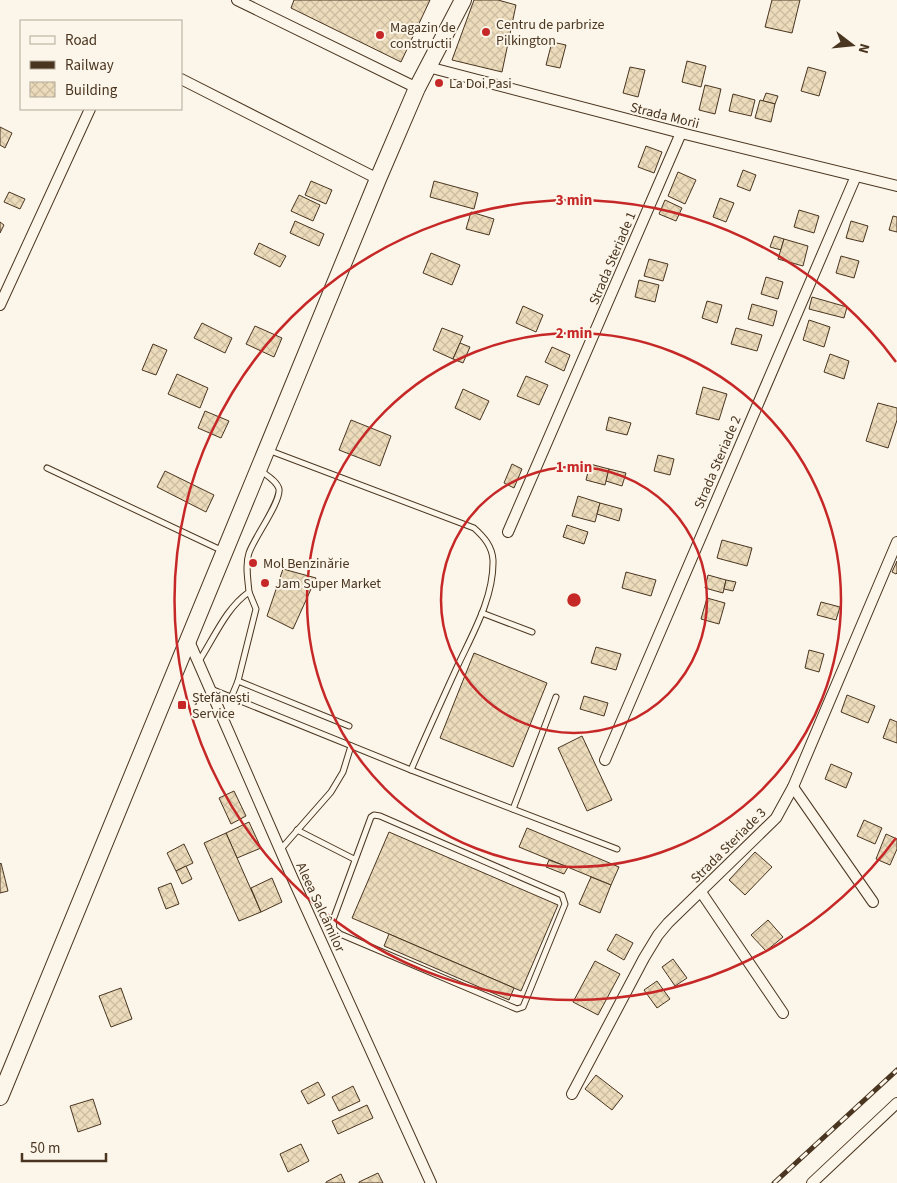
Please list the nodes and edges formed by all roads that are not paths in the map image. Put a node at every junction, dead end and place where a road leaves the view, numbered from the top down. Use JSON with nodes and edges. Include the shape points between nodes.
{"nodes":[{"id":1,"x":237,"y":0,"type":"edge"},
{"id":2,"x":463,"y":0,"type":"edge"},
{"id":3,"x":428,"y":67,"type":"junction"},
{"id":4,"x":182,"y":80,"type":"edge"},
{"id":5,"x":417,"y":88,"type":"junction"},
{"id":6,"x":90,"y":110,"type":"edge"},
{"id":7,"x":681,"y":133,"type":"junction"},
{"id":8,"x":856,"y":176,"type":"junction"},
{"id":9,"x":378,"y":179,"type":"junction"},
{"id":10,"x":897,"y":186,"type":"edge"},
{"id":11,"x":0,"y":305,"type":"edge"},
{"id":12,"x":268,"y":450,"type":"junction"},
{"id":13,"x":47,"y":468,"type":"dead end"},
{"id":14,"x":259,"y":470,"type":"junction"},
{"id":15,"x":508,"y":532,"type":"dead end"},
{"id":16,"x":897,"y":542,"type":"edge"},
{"id":17,"x":225,"y":552,"type":"junction"},
{"id":18,"x":249,"y":592,"type":"junction"},
{"id":19,"x":482,"y":613,"type":"junction"},
{"id":20,"x":532,"y":632,"type":"dead end"},
{"id":21,"x":189,"y":641,"type":"junction"},
{"id":22,"x":198,"y":663,"type":"junction"},
{"id":23,"x":238,"y":681,"type":"junction"},
{"id":24,"x":208,"y":688,"type":"junction"},
{"id":25,"x":556,"y":697,"type":"dead end"},
{"id":26,"x":231,"y":698,"type":"junction"},
{"id":27,"x":349,"y":726,"type":"dead end"},
{"id":28,"x":351,"y":746,"type":"junction"},
{"id":29,"x":605,"y":760,"type":"dead end"},
{"id":30,"x":411,"y":770,"type":"junction"},
{"id":31,"x":793,"y":787,"type":"junction"},
{"id":32,"x":513,"y":809,"type":"junction"},
{"id":33,"x":297,"y":830,"type":"junction"},
{"id":34,"x":617,"y":849,"type":"dead end"},
{"id":35,"x":280,"y":850,"type":"junction"},
{"id":36,"x":354,"y":859,"type":"junction"},
{"id":37,"x":701,"y":892,"type":"junction"},
{"id":38,"x":873,"y":902,"type":"dead end"},
{"id":39,"x":783,"y":1013,"type":"dead end"},
{"id":40,"x":1,"y":1090,"type":"edge"},
{"id":41,"x":572,"y":1094,"type":"dead end"},
{"id":42,"x":897,"y":1103,"type":"edge"},
{"id":43,"x":431,"y":1183,"type":"edge"},
{"id":44,"x":812,"y":1183,"type":"edge"}],
"edges":[{"from":1,"to":5,"type":"street"},
{"from":2,"to":3,"type":"main road"},
{"from":3,"to":5,"type":"main road"},
{"from":3,"to":7,"type":"street","name":"Strada Morii"},
{"from":4,"to":9,"type":"street"},
{"from":5,"to":9,"type":"main road"},
{"from":6,"to":11,"type":"street"},
{"from":7,"to":8,"type":"street","name":"Strada Morii"},
{"from":7,"to":15,"type":"street","name":"Strada Steriade 1"},
{"from":8,"to":10,"type":"street","name":"Strada Morii"},
{"from":8,"to":29,"type":"street","name":"Strada Steriade 2"},
{"from":9,"to":12,"type":"main road"},
{"from":12,"to":14,"type":"main road"},
{"from":12,"to":19,"type":"lane","via":[[474,528],[490,546],[493,559],[491,583]]},
{"from":13,"to":17,"type":"lane"},
{"from":14,"to":17,"type":"main road"},
{"from":14,"to":18,"type":"lane","via":[[275,482],[279,490],[277,502],[249,555]]},
{"from":16,"to":31,"type":"street","name":"Strada Steriade 3"},
{"from":17,"to":21,"type":"main road"},
{"from":18,"to":22,"type":"lane","via":[[230,611]]},
{"from":18,"to":23,"type":"lane","via":[[256,609]]},
{"from":19,"to":20,"type":"lane"},
{"from":19,"to":30,"type":"lane"},
{"from":21,"to":22,"type":"street","name":"Aleea Salcâmilor"},
{"from":21,"to":40,"type":"main road"},
{"from":22,"to":24,"type":"street","name":"Aleea Salcâmilor"},
{"from":23,"to":26,"type":"lane"},
{"from":23,"to":27,"type":"lane"},
{"from":24,"to":26,"type":"lane"},
{"from":24,"to":35,"type":"street","name":"Aleea Salcâmilor"},
{"from":25,"to":32,"type":"lane"},
{"from":26,"to":28,"type":"lane"},
{"from":28,"to":30,"type":"lane"},
{"from":28,"to":33,"type":"lane","via":[[344,772]]},
{"from":30,"to":32,"type":"lane"},
{"from":31,"to":37,"type":"street","name":"Strada Steriade 3","via":[[776,818]]},
{"from":31,"to":38,"type":"street"},
{"from":32,"to":34,"type":"lane"},
{"from":33,"to":35,"type":"lane"},
{"from":33,"to":36,"type":"lane"},
{"from":35,"to":43,"type":"street","name":"Aleea Salcâmilor"},
{"from":36,"to":36,"type":"lane","via":[[371,817],[380,816],[562,895],[565,904],[524,1007],[517,1009],[334,929],[333,920]]},
{"from":37,"to":39,"type":"street"},
{"from":37,"to":41,"type":"street","name":"Strada Steriade 3","via":[[658,935]]},
{"from":42,"to":44,"type":"street"}]}
